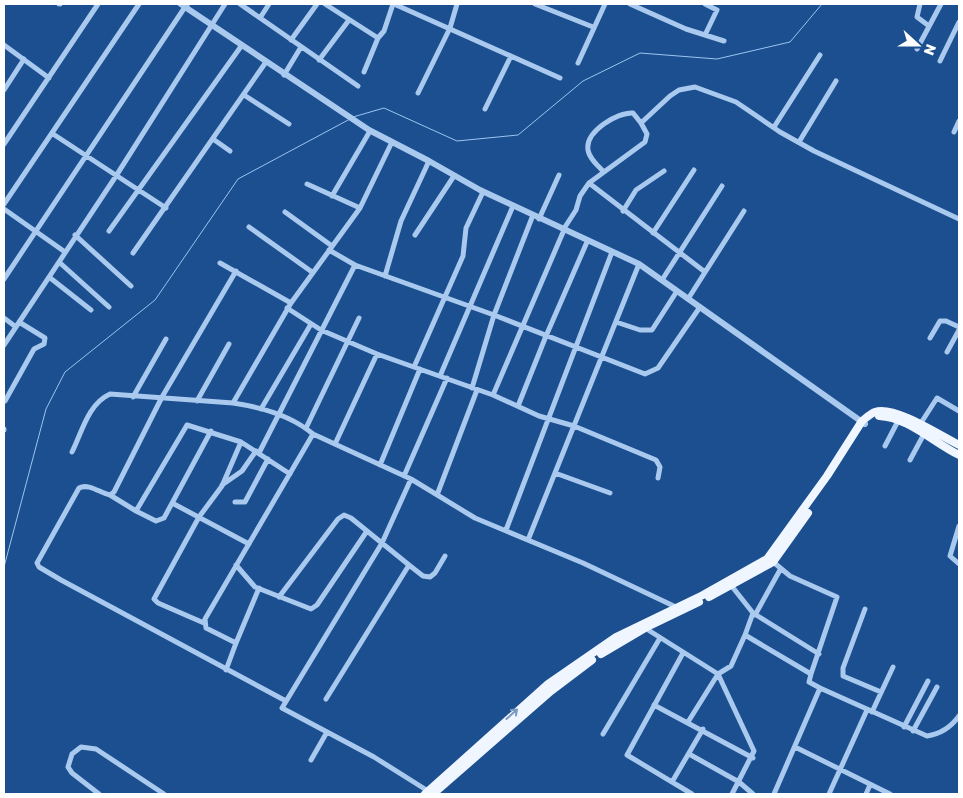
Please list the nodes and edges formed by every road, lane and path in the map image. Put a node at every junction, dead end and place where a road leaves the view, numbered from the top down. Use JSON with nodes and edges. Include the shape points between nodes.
{"nodes":[{"id":1,"x":98,"y":4,"type":"edge"},
{"id":2,"x":139,"y":4,"type":"edge"},
{"id":3,"x":225,"y":4,"type":"edge"},
{"id":4,"x":240,"y":4,"type":"edge"},
{"id":5,"x":269,"y":4,"type":"edge"},
{"id":6,"x":317,"y":4,"type":"edge"},
{"id":7,"x":325,"y":4,"type":"edge"},
{"id":8,"x":394,"y":4,"type":"edge"},
{"id":9,"x":457,"y":4,"type":"edge"},
{"id":10,"x":535,"y":4,"type":"edge"},
{"id":11,"x":604,"y":4,"type":"edge"},
{"id":12,"x":630,"y":4,"type":"edge"},
{"id":13,"x":705,"y":4,"type":"edge"},
{"id":14,"x":920,"y":4,"type":"edge"},
{"id":15,"x":941,"y":4,"type":"edge"},
{"id":16,"x":184,"y":5,"type":"edge"},
{"id":17,"x":260,"y":18,"type":"junction"},
{"id":18,"x":349,"y":20,"type":"junction"},
{"id":19,"x":959,"y":22,"type":"edge"},
{"id":20,"x":213,"y":25,"type":"junction"},
{"id":21,"x":929,"y":26,"type":"junction"},
{"id":22,"x":594,"y":27,"type":"junction"},
{"id":23,"x":450,"y":28,"type":"junction"},
{"id":24,"x":705,"y":35,"type":"junction"},
{"id":25,"x":378,"y":38,"type":"junction"},
{"id":26,"x":291,"y":40,"type":"junction"},
{"id":27,"x":724,"y":41,"type":"dead end"},
{"id":28,"x":4,"y":45,"type":"edge"},
{"id":29,"x":242,"y":45,"type":"junction"},
{"id":30,"x":301,"y":47,"type":"junction"},
{"id":31,"x":917,"y":49,"type":"dead end"},
{"id":32,"x":820,"y":55,"type":"dead end"},
{"id":33,"x":511,"y":56,"type":"junction"},
{"id":34,"x":24,"y":60,"type":"junction"},
{"id":35,"x":320,"y":60,"type":"junction"},
{"id":36,"x":940,"y":61,"type":"dead end"},
{"id":37,"x":266,"y":62,"type":"junction"},
{"id":38,"x":578,"y":63,"type":"dead end"},
{"id":39,"x":364,"y":72,"type":"dead end"},
{"id":40,"x":284,"y":75,"type":"junction"},
{"id":41,"x":50,"y":78,"type":"junction"},
{"id":42,"x":560,"y":78,"type":"dead end"},
{"id":43,"x":836,"y":81,"type":"dead end"},
{"id":44,"x":358,"y":86,"type":"dead end"},
{"id":45,"x":4,"y":90,"type":"edge"},
{"id":46,"x":418,"y":93,"type":"dead end"},
{"id":47,"x":244,"y":95,"type":"junction"},
{"id":48,"x":485,"y":109,"type":"dead end"},
{"id":49,"x":959,"y":121,"type":"edge"},
{"id":50,"x":641,"y":123,"type":"junction"},
{"id":51,"x":289,"y":124,"type":"dead end"},
{"id":52,"x":774,"y":127,"type":"junction"},
{"id":53,"x":369,"y":130,"type":"junction"},
{"id":54,"x":4,"y":131,"type":"edge"},
{"id":55,"x":954,"y":132,"type":"dead end"},
{"id":56,"x":53,"y":134,"type":"junction"},
{"id":57,"x":9,"y":136,"type":"junction"},
{"id":58,"x":213,"y":139,"type":"junction"},
{"id":59,"x":392,"y":142,"type":"junction"},
{"id":60,"x":799,"y":142,"type":"junction"},
{"id":61,"x":4,"y":144,"type":"edge"},
{"id":62,"x":230,"y":151,"type":"dead end"},
{"id":63,"x":87,"y":156,"type":"junction"},
{"id":64,"x":429,"y":160,"type":"junction"},
{"id":65,"x":694,"y":170,"type":"dead end"},
{"id":66,"x":664,"y":171,"type":"dead end"},
{"id":67,"x":604,"y":172,"type":"junction"},
{"id":68,"x":116,"y":176,"type":"junction"},
{"id":69,"x":454,"y":176,"type":"junction"},
{"id":70,"x":560,"y":176,"type":"dead end"},
{"id":71,"x":589,"y":183,"type":"junction"},
{"id":72,"x":307,"y":184,"type":"dead end"},
{"id":73,"x":722,"y":186,"type":"dead end"},
{"id":74,"x":138,"y":190,"type":"junction"},
{"id":75,"x":483,"y":192,"type":"junction"},
{"id":76,"x":332,"y":196,"type":"junction"},
{"id":77,"x":4,"y":204,"type":"edge"},
{"id":78,"x":512,"y":206,"type":"junction"},
{"id":79,"x":4,"y":208,"type":"edge"},
{"id":80,"x":166,"y":208,"type":"junction"},
{"id":81,"x":360,"y":208,"type":"junction"},
{"id":82,"x":623,"y":211,"type":"junction"},
{"id":83,"x":744,"y":211,"type":"dead end"},
{"id":84,"x":285,"y":212,"type":"dead end"},
{"id":85,"x":536,"y":217,"type":"junction"},
{"id":86,"x":959,"y":219,"type":"edge"},
{"id":87,"x":249,"y":227,"type":"dead end"},
{"id":88,"x":564,"y":230,"type":"junction"},
{"id":89,"x":36,"y":231,"type":"junction"},
{"id":90,"x":109,"y":231,"type":"dead end"},
{"id":91,"x":654,"y":233,"type":"junction"},
{"id":92,"x":75,"y":235,"type":"junction"},
{"id":93,"x":415,"y":235,"type":"dead end"},
{"id":94,"x":587,"y":242,"type":"junction"},
{"id":95,"x":331,"y":248,"type":"junction"},
{"id":96,"x":65,"y":252,"type":"junction"},
{"id":97,"x":612,"y":252,"type":"junction"},
{"id":98,"x":679,"y":252,"type":"junction"},
{"id":99,"x":132,"y":253,"type":"dead end"},
{"id":100,"x":58,"y":262,"type":"junction"},
{"id":101,"x":220,"y":263,"type":"dead end"},
{"id":102,"x":639,"y":264,"type":"junction"},
{"id":103,"x":355,"y":265,"type":"junction"},
{"id":104,"x":236,"y":271,"type":"junction"},
{"id":105,"x":312,"y":272,"type":"junction"},
{"id":106,"x":705,"y":272,"type":"junction"},
{"id":107,"x":385,"y":276,"type":"junction"},
{"id":108,"x":49,"y":277,"type":"junction"},
{"id":109,"x":4,"y":279,"type":"edge"},
{"id":110,"x":662,"y":280,"type":"junction"},
{"id":111,"x":131,"y":286,"type":"dead end"},
{"id":112,"x":677,"y":291,"type":"junction"},
{"id":113,"x":445,"y":299,"type":"junction"},
{"id":114,"x":688,"y":299,"type":"junction"},
{"id":115,"x":289,"y":306,"type":"junction"},
{"id":116,"x":108,"y":307,"type":"dead end"},
{"id":117,"x":700,"y":307,"type":"junction"},
{"id":118,"x":469,"y":308,"type":"junction"},
{"id":119,"x":91,"y":310,"type":"dead end"},
{"id":120,"x":494,"y":315,"type":"junction"},
{"id":121,"x":4,"y":318,"type":"edge"},
{"id":122,"x":359,"y":318,"type":"dead end"},
{"id":123,"x":19,"y":322,"type":"junction"},
{"id":124,"x":616,"y":322,"type":"junction"},
{"id":125,"x":310,"y":324,"type":"junction"},
{"id":126,"x":521,"y":326,"type":"junction"},
{"id":127,"x":16,"y":327,"type":"junction"},
{"id":128,"x":959,"y":329,"type":"edge"},
{"id":129,"x":321,"y":330,"type":"junction"},
{"id":130,"x":546,"y":336,"type":"junction"},
{"id":131,"x":930,"y":338,"type":"dead end"},
{"id":132,"x":166,"y":339,"type":"dead end"},
{"id":133,"x":347,"y":340,"type":"junction"},
{"id":134,"x":229,"y":344,"type":"dead end"},
{"id":135,"x":4,"y":345,"type":"edge"},
{"id":136,"x":574,"y":347,"type":"junction"},
{"id":137,"x":946,"y":352,"type":"dead end"},
{"id":138,"x":377,"y":354,"type":"junction"},
{"id":139,"x":601,"y":358,"type":"junction"},
{"id":140,"x":417,"y":368,"type":"junction"},
{"id":141,"x":440,"y":376,"type":"junction"},
{"id":142,"x":447,"y":378,"type":"junction"},
{"id":143,"x":474,"y":389,"type":"junction"},
{"id":144,"x":492,"y":395,"type":"junction"},
{"id":145,"x":133,"y":397,"type":"junction"},
{"id":146,"x":162,"y":397,"type":"junction"},
{"id":147,"x":5,"y":401,"type":"edge"},
{"id":148,"x":197,"y":401,"type":"junction"},
{"id":149,"x":233,"y":403,"type":"junction"},
{"id":150,"x":518,"y":406,"type":"junction"},
{"id":151,"x":261,"y":409,"type":"junction"},
{"id":152,"x":959,"y":411,"type":"edge"},
{"id":153,"x":888,"y":414,"type":"junction"},
{"id":154,"x":277,"y":415,"type":"junction"},
{"id":155,"x":548,"y":420,"type":"junction"},
{"id":156,"x":898,"y":421,"type":"junction"},
{"id":157,"x":863,"y":423,"type":"junction"},
{"id":158,"x":574,"y":426,"type":"junction"},
{"id":159,"x":306,"y":428,"type":"junction"},
{"id":160,"x":920,"y":430,"type":"junction"},
{"id":161,"x":211,"y":431,"type":"junction"},
{"id":162,"x":313,"y":434,"type":"junction"},
{"id":163,"x":240,"y":442,"type":"junction"},
{"id":164,"x":335,"y":444,"type":"junction"},
{"id":165,"x":959,"y":445,"type":"edge"},
{"id":166,"x":885,"y":446,"type":"dead end"},
{"id":167,"x":72,"y":452,"type":"dead end"},
{"id":168,"x":258,"y":452,"type":"junction"},
{"id":169,"x":959,"y":454,"type":"edge"},
{"id":170,"x":268,"y":459,"type":"junction"},
{"id":171,"x":910,"y":460,"type":"dead end"},
{"id":172,"x":380,"y":465,"type":"junction"},
{"id":173,"x":555,"y":473,"type":"junction"},
{"id":174,"x":290,"y":474,"type":"junction"},
{"id":175,"x":404,"y":476,"type":"junction"},
{"id":176,"x":658,"y":478,"type":"dead end"},
{"id":177,"x":411,"y":479,"type":"junction"},
{"id":178,"x":222,"y":486,"type":"junction"},
{"id":179,"x":110,"y":494,"type":"junction"},
{"id":180,"x":610,"y":494,"type":"dead end"},
{"id":181,"x":437,"y":495,"type":"junction"},
{"id":182,"x":235,"y":502,"type":"dead end"},
{"id":183,"x":174,"y":504,"type":"junction"},
{"id":184,"x":136,"y":511,"type":"junction"},
{"id":185,"x":199,"y":517,"type":"junction"},
{"id":186,"x":959,"y":526,"type":"edge"},
{"id":187,"x":506,"y":530,"type":"junction"},
{"id":188,"x":367,"y":532,"type":"junction"},
{"id":189,"x":528,"y":540,"type":"junction"},
{"id":190,"x":382,"y":543,"type":"junction"},
{"id":191,"x":249,"y":544,"type":"junction"},
{"id":192,"x":445,"y":556,"type":"dead end"},
{"id":193,"x":771,"y":559,"type":"junction"},
{"id":194,"x":959,"y":564,"type":"edge"},
{"id":195,"x":236,"y":565,"type":"junction"},
{"id":196,"x":409,"y":565,"type":"junction"},
{"id":197,"x":780,"y":570,"type":"junction"},
{"id":198,"x":729,"y":584,"type":"junction"},
{"id":199,"x":259,"y":588,"type":"junction"},
{"id":200,"x":280,"y":597,"type":"junction"},
{"id":201,"x":865,"y":609,"type":"dead end"},
{"id":202,"x":679,"y":610,"type":"junction"},
{"id":203,"x":754,"y":614,"type":"junction"},
{"id":204,"x":204,"y":623,"type":"junction"},
{"id":205,"x":645,"y":628,"type":"junction"},
{"id":206,"x":745,"y":635,"type":"junction"},
{"id":207,"x":660,"y":638,"type":"junction"},
{"id":208,"x":236,"y":643,"type":"junction"},
{"id":209,"x":684,"y":653,"type":"junction"},
{"id":210,"x":818,"y":654,"type":"junction"},
{"id":211,"x":893,"y":667,"type":"dead end"},
{"id":212,"x":226,"y":670,"type":"junction"},
{"id":213,"x":718,"y":674,"type":"junction"},
{"id":214,"x":811,"y":674,"type":"junction"},
{"id":215,"x":928,"y":682,"type":"dead end"},
{"id":216,"x":937,"y":687,"type":"dead end"},
{"id":217,"x":820,"y":688,"type":"junction"},
{"id":218,"x":881,"y":692,"type":"junction"},
{"id":219,"x":326,"y":699,"type":"dead end"},
{"id":220,"x":286,"y":701,"type":"junction"},
{"id":221,"x":654,"y":704,"type":"junction"},
{"id":222,"x":869,"y":711,"type":"junction"},
{"id":223,"x":959,"y":716,"type":"edge"},
{"id":224,"x":688,"y":722,"type":"junction"},
{"id":225,"x":953,"y":724,"type":"junction"},
{"id":226,"x":904,"y":727,"type":"junction"},
{"id":227,"x":959,"y":728,"type":"edge"},
{"id":228,"x":703,"y":729,"type":"junction"},
{"id":229,"x":328,"y":732,"type":"junction"},
{"id":230,"x":913,"y":732,"type":"junction"},
{"id":231,"x":603,"y":734,"type":"dead end"},
{"id":232,"x":795,"y":746,"type":"junction"},
{"id":233,"x":689,"y":754,"type":"junction"},
{"id":234,"x":753,"y":758,"type":"junction"},
{"id":235,"x":311,"y":760,"type":"dead end"},
{"id":236,"x":841,"y":769,"type":"junction"},
{"id":237,"x":672,"y":782,"type":"junction"},
{"id":238,"x":738,"y":782,"type":"junction"},
{"id":239,"x":870,"y":784,"type":"junction"},
{"id":240,"x":429,"y":793,"type":"edge"},
{"id":241,"x":99,"y":794,"type":"edge"},
{"id":242,"x":164,"y":794,"type":"edge"},
{"id":243,"x":692,"y":794,"type":"edge"},
{"id":244,"x":732,"y":794,"type":"edge"},
{"id":245,"x":753,"y":794,"type":"edge"},
{"id":246,"x":774,"y":794,"type":"edge"},
{"id":247,"x":829,"y":794,"type":"edge"},
{"id":248,"x":866,"y":794,"type":"edge"},
{"id":249,"x":890,"y":794,"type":"edge"}],
"edges":[{"from":1,"to":41,"type":"street"},
{"from":2,"to":56,"type":"street"},
{"from":3,"to":20,"type":"street"},
{"from":4,"to":17,"type":"street"},
{"from":5,"to":17,"type":"street"},
{"from":6,"to":26,"type":"street"},
{"from":7,"to":18,"type":"street"},
{"from":8,"to":23,"type":"street"},
{"from":8,"to":25,"type":"street"},
{"from":9,"to":23,"type":"street"},
{"from":10,"to":22,"type":"street"},
{"from":11,"to":22,"type":"street"},
{"from":12,"to":24,"type":"street"},
{"from":13,"to":24,"type":"street","via":[[717,10]]},
{"from":14,"to":21,"type":"street","via":[[917,17]]},
{"from":15,"to":21,"type":"street"},
{"from":16,"to":20,"type":"street"},
{"from":16,"to":63,"type":"street"},
{"from":17,"to":26,"type":"street"},
{"from":18,"to":25,"type":"street"},
{"from":18,"to":35,"type":"street"},
{"from":19,"to":36,"type":"street"},
{"from":20,"to":29,"type":"street"},
{"from":20,"to":68,"type":"street"},
{"from":21,"to":31,"type":"street"},
{"from":22,"to":38,"type":"street"},
{"from":23,"to":33,"type":"street"},
{"from":23,"to":46,"type":"street"},
{"from":24,"to":27,"type":"street"},
{"from":25,"to":39,"type":"street"},
{"from":26,"to":30,"type":"street"},
{"from":28,"to":34,"type":"street"},
{"from":29,"to":37,"type":"street"},
{"from":29,"to":74,"type":"street"},
{"from":30,"to":35,"type":"street"},
{"from":30,"to":40,"type":"street"},
{"from":32,"to":52,"type":"street"},
{"from":33,"to":42,"type":"street"},
{"from":33,"to":48,"type":"street"},
{"from":34,"to":41,"type":"street"},
{"from":34,"to":45,"type":"street"},
{"from":35,"to":44,"type":"street"},
{"from":37,"to":40,"type":"street"},
{"from":37,"to":47,"type":"street"},
{"from":40,"to":53,"type":"street"},
{"from":41,"to":57,"type":"street"},
{"from":43,"to":60,"type":"street"},
{"from":47,"to":51,"type":"street"},
{"from":47,"to":58,"type":"street"},
{"from":49,"to":55,"type":"street"},
{"from":50,"to":52,"type":"street","via":[[679,90],[696,87],[736,102]]},
{"from":50,"to":67,"type":"street","via":[[648,134],[645,142]]},
{"from":50,"to":67,"type":"street","via":[[633,114],[627,113],[595,131],[588,151]]},
{"from":52,"to":60,"type":"street"},
{"from":53,"to":59,"type":"street"},
{"from":53,"to":76,"type":"street"},
{"from":54,"to":57,"type":"street"},
{"from":56,"to":63,"type":"street"},
{"from":56,"to":77,"type":"street"},
{"from":57,"to":61,"type":"street"},
{"from":58,"to":62,"type":"street"},
{"from":58,"to":80,"type":"street"},
{"from":59,"to":64,"type":"street"},
{"from":59,"to":81,"type":"street"},
{"from":60,"to":86,"type":"street"},
{"from":63,"to":68,"type":"street"},
{"from":63,"to":89,"type":"street"},
{"from":64,"to":69,"type":"street"},
{"from":64,"to":107,"type":"street","via":[[401,221]]},
{"from":65,"to":91,"type":"street"},
{"from":66,"to":82,"type":"street","via":[[636,190]]},
{"from":67,"to":71,"type":"street"},
{"from":68,"to":74,"type":"street"},
{"from":68,"to":92,"type":"street"},
{"from":69,"to":75,"type":"street"},
{"from":69,"to":93,"type":"street"},
{"from":70,"to":85,"type":"street"},
{"from":71,"to":82,"type":"street"},
{"from":71,"to":88,"type":"street"},
{"from":72,"to":76,"type":"street"},
{"from":73,"to":98,"type":"street"},
{"from":74,"to":80,"type":"street"},
{"from":74,"to":90,"type":"street"},
{"from":75,"to":78,"type":"street"},
{"from":75,"to":113,"type":"street","via":[[466,228],[463,256]]},
{"from":76,"to":81,"type":"street"},
{"from":78,"to":85,"type":"street"},
{"from":78,"to":118,"type":"street"},
{"from":79,"to":89,"type":"street"},
{"from":80,"to":99,"type":"street"},
{"from":81,"to":95,"type":"street"},
{"from":82,"to":91,"type":"street"},
{"from":83,"to":106,"type":"street"},
{"from":84,"to":95,"type":"street"},
{"from":85,"to":88,"type":"street"},
{"from":85,"to":120,"type":"street"},
{"from":87,"to":105,"type":"street"},
{"from":88,"to":94,"type":"street"},
{"from":88,"to":126,"type":"street"},
{"from":89,"to":96,"type":"street"},
{"from":89,"to":109,"type":"street"},
{"from":91,"to":98,"type":"street"},
{"from":92,"to":96,"type":"street"},
{"from":92,"to":111,"type":"street"},
{"from":94,"to":97,"type":"street"},
{"from":94,"to":130,"type":"street"},
{"from":95,"to":103,"type":"street"},
{"from":95,"to":105,"type":"street"},
{"from":96,"to":100,"type":"street"},
{"from":97,"to":102,"type":"street"},
{"from":97,"to":136,"type":"street"},
{"from":98,"to":106,"type":"street"},
{"from":98,"to":110,"type":"street"},
{"from":100,"to":108,"type":"street"},
{"from":100,"to":116,"type":"street"},
{"from":101,"to":104,"type":"street"},
{"from":102,"to":110,"type":"street"},
{"from":102,"to":124,"type":"street"},
{"from":103,"to":107,"type":"street"},
{"from":103,"to":129,"type":"street"},
{"from":104,"to":115,"type":"street"},
{"from":104,"to":146,"type":"street"},
{"from":105,"to":115,"type":"street"},
{"from":106,"to":114,"type":"street"},
{"from":107,"to":113,"type":"street"},
{"from":108,"to":119,"type":"street"},
{"from":108,"to":123,"type":"street"},
{"from":110,"to":112,"type":"street"},
{"from":112,"to":114,"type":"street"},
{"from":112,"to":124,"type":"street","via":[[652,330],[640,330]]},
{"from":113,"to":118,"type":"street"},
{"from":113,"to":140,"type":"street"},
{"from":114,"to":117,"type":"street"},
{"from":115,"to":125,"type":"street"},
{"from":115,"to":149,"type":"street"},
{"from":117,"to":139,"type":"street","via":[[653,371],[642,374]]},
{"from":117,"to":157,"type":"street"},
{"from":118,"to":120,"type":"street"},
{"from":118,"to":141,"type":"street"},
{"from":120,"to":126,"type":"street"},
{"from":120,"to":143,"type":"street"},
{"from":121,"to":127,"type":"street"},
{"from":122,"to":133,"type":"street"},
{"from":123,"to":127,"type":"street"},
{"from":123,"to":147,"type":"street","via":[[46,338],[44,344],[34,349]]},
{"from":124,"to":139,"type":"street"},
{"from":125,"to":129,"type":"street"},
{"from":125,"to":151,"type":"street"},
{"from":126,"to":130,"type":"street"},
{"from":126,"to":144,"type":"street"},
{"from":127,"to":135,"type":"street"},
{"from":128,"to":131,"type":"street","via":[[940,321]]},
{"from":128,"to":137,"type":"street"},
{"from":129,"to":133,"type":"street"},
{"from":129,"to":154,"type":"street"},
{"from":130,"to":136,"type":"street"},
{"from":130,"to":150,"type":"street"},
{"from":132,"to":145,"type":"street"},
{"from":133,"to":138,"type":"street"},
{"from":133,"to":159,"type":"street"},
{"from":134,"to":148,"type":"street"},
{"from":136,"to":139,"type":"street"},
{"from":136,"to":155,"type":"street"},
{"from":138,"to":140,"type":"street"},
{"from":138,"to":164,"type":"street"},
{"from":139,"to":158,"type":"street"},
{"from":140,"to":141,"type":"street"},
{"from":140,"to":172,"type":"street"},
{"from":141,"to":142,"type":"street"},
{"from":142,"to":143,"type":"street"},
{"from":142,"to":175,"type":"street"},
{"from":143,"to":144,"type":"street"},
{"from":143,"to":181,"type":"street"},
{"from":144,"to":150,"type":"street"},
{"from":145,"to":146,"type":"street"},
{"from":145,"to":167,"type":"street","via":[[110,394],[102,398],[90,413]]},
{"from":146,"to":148,"type":"street"},
{"from":146,"to":179,"type":"street","via":[[119,484]]},
{"from":148,"to":149,"type":"street"},
{"from":149,"to":151,"type":"street"},
{"from":150,"to":155,"type":"street"},
{"from":151,"to":154,"type":"street"},
{"from":152,"to":160,"type":"street","via":[[936,398]]},
{"from":153,"to":156,"type":"main road"},
{"from":153,"to":157,"type":"main road"},
{"from":153,"to":160,"type":"main road"},
{"from":154,"to":159,"type":"street"},
{"from":154,"to":168,"type":"street"},
{"from":155,"to":158,"type":"street"},
{"from":155,"to":187,"type":"street"},
{"from":156,"to":160,"type":"main road"},
{"from":156,"to":166,"type":"street"},
{"from":157,"to":193,"type":"main road"},
{"from":158,"to":173,"type":"street"},
{"from":158,"to":176,"type":"street","via":[[656,460],[660,467]]},
{"from":159,"to":162,"type":"street"},
{"from":160,"to":165,"type":"main road"},
{"from":160,"to":169,"type":"main road"},
{"from":160,"to":171,"type":"street"},
{"from":161,"to":163,"type":"street"},
{"from":161,"to":183,"type":"street"},
{"from":161,"to":184,"type":"street","via":[[191,425],[185,427]]},
{"from":162,"to":164,"type":"street"},
{"from":162,"to":174,"type":"street"},
{"from":163,"to":168,"type":"street"},
{"from":163,"to":178,"type":"street"},
{"from":164,"to":172,"type":"street"},
{"from":168,"to":170,"type":"street"},
{"from":168,"to":178,"type":"street","via":[[242,471]]},
{"from":170,"to":174,"type":"street"},
{"from":170,"to":182,"type":"street","via":[[244,502]]},
{"from":172,"to":175,"type":"street"},
{"from":173,"to":180,"type":"street"},
{"from":173,"to":189,"type":"street"},
{"from":174,"to":191,"type":"street"},
{"from":175,"to":177,"type":"street"},
{"from":177,"to":181,"type":"street"},
{"from":177,"to":190,"type":"street"},
{"from":178,"to":185,"type":"street"},
{"from":179,"to":184,"type":"street"},
{"from":179,"to":212,"type":"street","via":[[83,486],[79,488],[39,559],[39,567]]},
{"from":181,"to":187,"type":"street","via":[[475,518]]},
{"from":183,"to":184,"type":"street","via":[[159,521]]},
{"from":183,"to":185,"type":"street"},
{"from":185,"to":191,"type":"street"},
{"from":185,"to":204,"type":"street","via":[[154,599]]},
{"from":186,"to":194,"type":"street","via":[[950,556]]},
{"from":187,"to":189,"type":"street"},
{"from":188,"to":190,"type":"street"},
{"from":188,"to":200,"type":"street","via":[[314,608],[307,609]]},
{"from":188,"to":200,"type":"street","via":[[351,518],[341,516]]},
{"from":189,"to":202,"type":"street"},
{"from":190,"to":196,"type":"street"},
{"from":190,"to":220,"type":"street"},
{"from":191,"to":195,"type":"street"},
{"from":192,"to":196,"type":"street","via":[[430,577],[423,576]]},
{"from":193,"to":197,"type":"street"},
{"from":193,"to":198,"type":"main road"},
{"from":195,"to":199,"type":"street"},
{"from":195,"to":204,"type":"street"},
{"from":196,"to":219,"type":"street"},
{"from":197,"to":203,"type":"street"},
{"from":197,"to":210,"type":"street","via":[[802,583],[836,596],[836,605]]},
{"from":198,"to":202,"type":"main road"},
{"from":198,"to":203,"type":"street"},
{"from":199,"to":200,"type":"street"},
{"from":199,"to":208,"type":"street"},
{"from":201,"to":218,"type":"street","via":[[843,676]]},
{"from":202,"to":205,"type":"main road"},
{"from":240,"to":202,"type":"main road","one_way":true,"via":[[548,684],[616,637]]},
{"from":203,"to":206,"type":"street"},
{"from":203,"to":210,"type":"street"},
{"from":204,"to":208,"type":"street","via":[[206,628]]},
{"from":205,"to":207,"type":"street"},
{"from":205,"to":240,"type":"main road","via":[[617,643],[551,692]]},
{"from":206,"to":213,"type":"street","via":[[731,666]]},
{"from":206,"to":214,"type":"street"},
{"from":207,"to":209,"type":"street"},
{"from":207,"to":231,"type":"street"},
{"from":208,"to":212,"type":"street"},
{"from":209,"to":213,"type":"street"},
{"from":209,"to":221,"type":"street"},
{"from":210,"to":214,"type":"street"},
{"from":211,"to":218,"type":"street"},
{"from":212,"to":220,"type":"street"},
{"from":213,"to":224,"type":"street"},
{"from":213,"to":234,"type":"street","via":[[754,751]]},
{"from":214,"to":217,"type":"street","via":[[809,682]]},
{"from":215,"to":226,"type":"street"},
{"from":216,"to":230,"type":"street"},
{"from":217,"to":222,"type":"street"},
{"from":217,"to":232,"type":"street"},
{"from":218,"to":222,"type":"street"},
{"from":220,"to":229,"type":"street","via":[[282,708]]},
{"from":221,"to":224,"type":"street"},
{"from":221,"to":237,"type":"street","via":[[627,755]]},
{"from":222,"to":226,"type":"street"},
{"from":222,"to":236,"type":"street"},
{"from":223,"to":225,"type":"street"},
{"from":224,"to":228,"type":"street"},
{"from":225,"to":227,"type":"street"},
{"from":225,"to":230,"type":"street","via":[[938,735]]},
{"from":226,"to":230,"type":"street"},
{"from":228,"to":233,"type":"street"},
{"from":228,"to":234,"type":"street"},
{"from":229,"to":235,"type":"street"},
{"from":229,"to":240,"type":"street"},
{"from":232,"to":236,"type":"street"},
{"from":232,"to":246,"type":"street"},
{"from":233,"to":237,"type":"street"},
{"from":233,"to":238,"type":"street"},
{"from":234,"to":238,"type":"street"},
{"from":236,"to":239,"type":"street"},
{"from":236,"to":247,"type":"street"},
{"from":237,"to":243,"type":"street"},
{"from":238,"to":244,"type":"street"},
{"from":238,"to":245,"type":"street"},
{"from":239,"to":248,"type":"street"},
{"from":239,"to":249,"type":"street"},
{"from":241,"to":242,"type":"street","via":[[68,767],[72,754],[81,747],[96,749]]}]}
